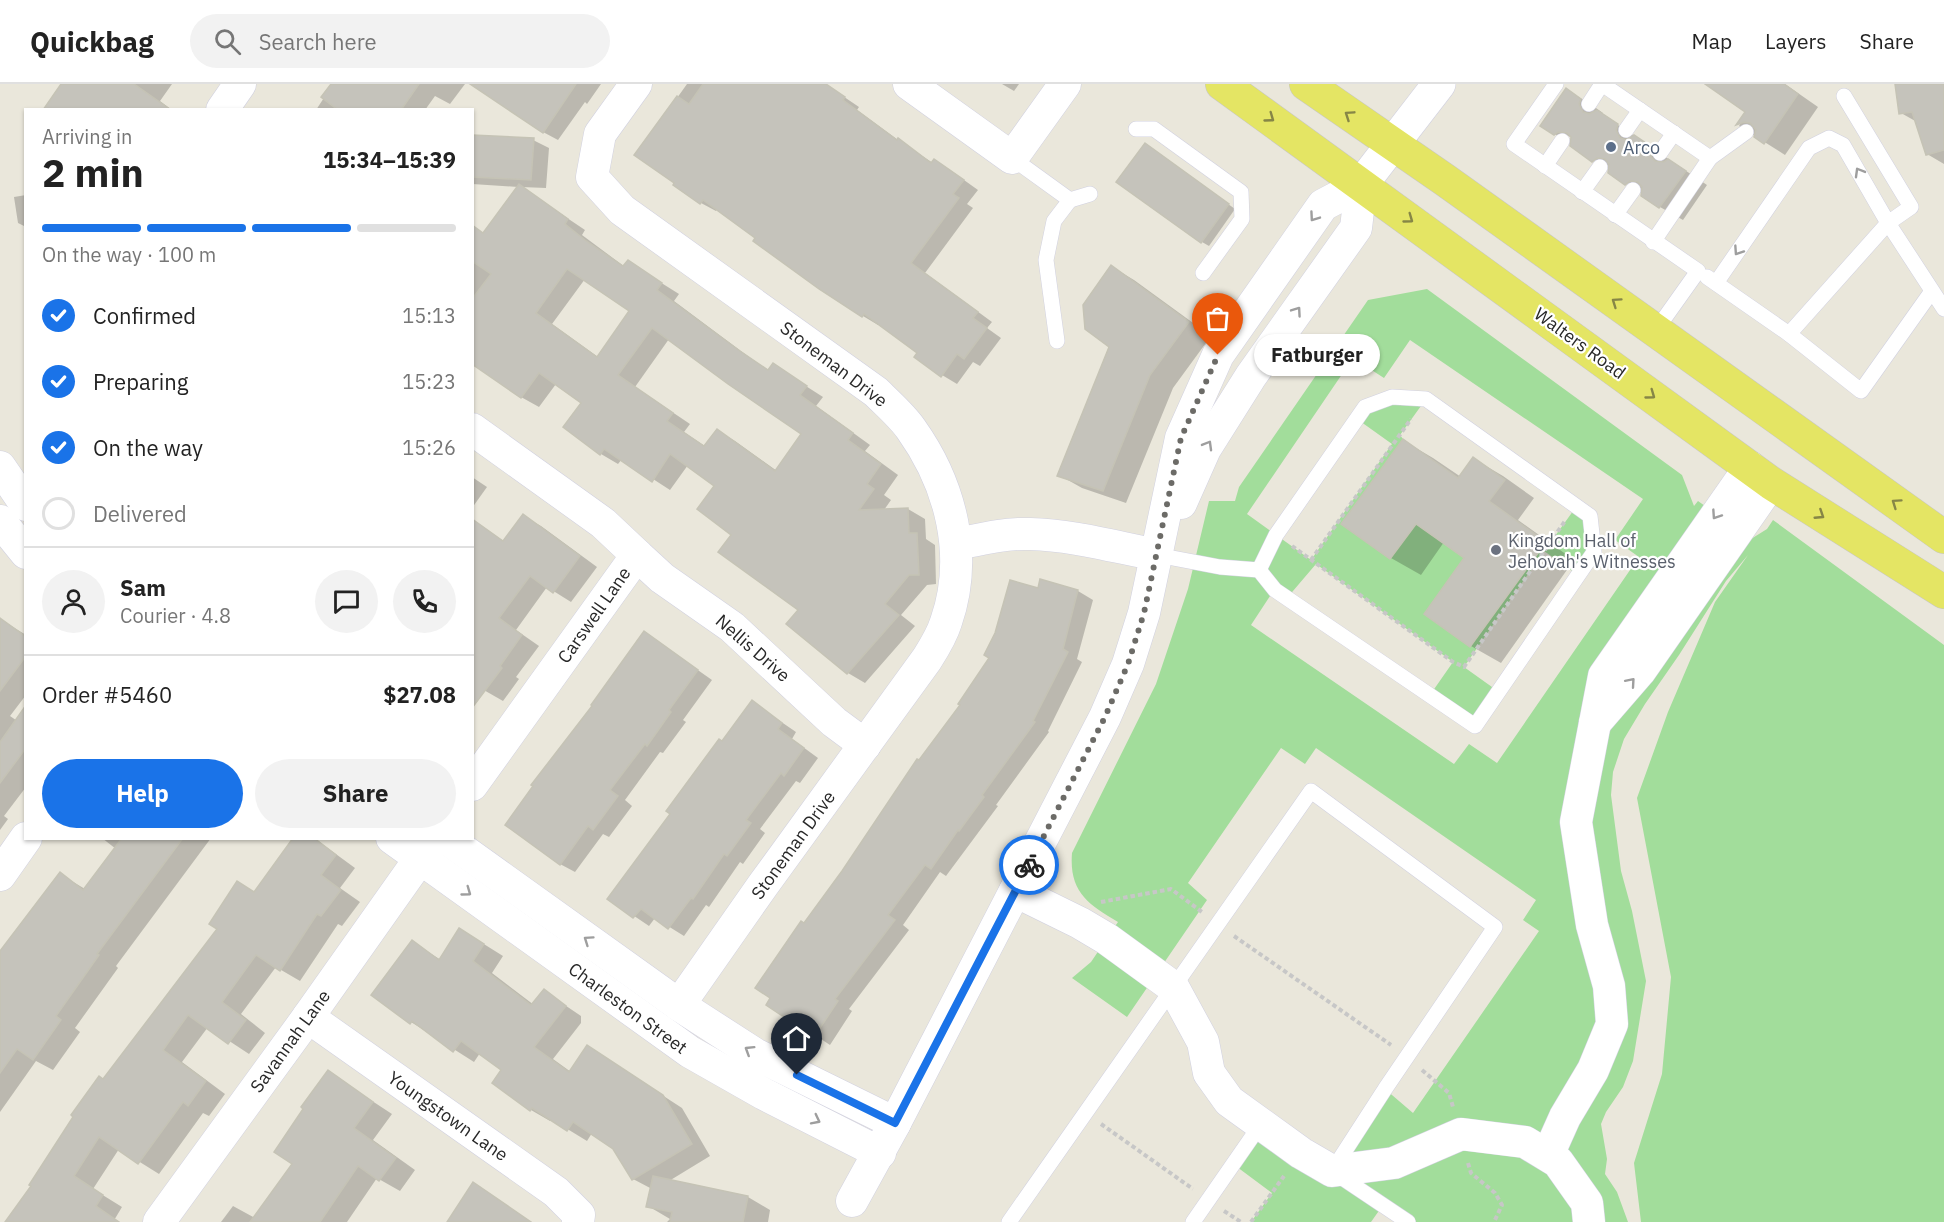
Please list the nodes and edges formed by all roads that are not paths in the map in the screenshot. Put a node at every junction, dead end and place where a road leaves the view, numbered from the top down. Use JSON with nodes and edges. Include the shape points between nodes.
{"nodes":[{"id":1,"x":240,"y":84,"type":"edge"},
{"id":2,"x":636,"y":84,"type":"edge"},
{"id":3,"x":909,"y":84,"type":"edge"},
{"id":4,"x":1065,"y":84,"type":"edge"},
{"id":5,"x":1222,"y":84,"type":"edge"},
{"id":6,"x":1306,"y":84,"type":"edge"},
{"id":7,"x":1439,"y":84,"type":"edge"},
{"id":8,"x":1556,"y":84,"type":"edge"},
{"id":9,"x":1602,"y":84,"type":"edge"},
{"id":10,"x":1844,"y":96,"type":"dead end"},
{"id":11,"x":1588,"y":104,"type":"dead end"},
{"id":12,"x":223,"y":108,"type":"edge"},
{"id":13,"x":1640,"y":110,"type":"junction"},
{"id":14,"x":1136,"y":129,"type":"dead end"},
{"id":15,"x":1626,"y":130,"type":"dead end"},
{"id":16,"x":1746,"y":132,"type":"dead end"},
{"id":17,"x":1674,"y":133,"type":"junction"},
{"id":18,"x":1562,"y":141,"type":"dead end"},
{"id":19,"x":1393,"y":145,"type":"junction"},
{"id":20,"x":1660,"y":153,"type":"dead end"},
{"id":21,"x":1012,"y":158,"type":"junction"},
{"id":22,"x":1710,"y":158,"type":"junction"},
{"id":23,"x":1545,"y":166,"type":"junction"},
{"id":24,"x":1600,"y":167,"type":"dead end"},
{"id":25,"x":1361,"y":185,"type":"junction"},
{"id":26,"x":1632,"y":190,"type":"dead end"},
{"id":27,"x":1582,"y":192,"type":"junction"},
{"id":28,"x":1090,"y":194,"type":"dead end"},
{"id":29,"x":1070,"y":200,"type":"junction"},
{"id":30,"x":1615,"y":215,"type":"junction"},
{"id":31,"x":1888,"y":223,"type":"junction"},
{"id":32,"x":1653,"y":242,"type":"junction"},
{"id":33,"x":1698,"y":271,"type":"junction"},
{"id":34,"x":1203,"y":273,"type":"dead end"},
{"id":35,"x":1716,"y":284,"type":"junction"},
{"id":36,"x":1932,"y":291,"type":"junction"},
{"id":37,"x":1944,"y":309,"type":"edge"},
{"id":38,"x":1656,"y":330,"type":"junction"},
{"id":39,"x":1789,"y":334,"type":"junction"},
{"id":40,"x":1057,"y":341,"type":"dead end"},
{"id":41,"x":474,"y":430,"type":"edge"},
{"id":42,"x":0,"y":467,"type":"edge"},
{"id":43,"x":1761,"y":475,"type":"junction"},
{"id":44,"x":24,"y":502,"type":"edge"},
{"id":45,"x":0,"y":521,"type":"edge"},
{"id":46,"x":1944,"y":537,"type":"edge"},
{"id":47,"x":957,"y":544,"type":"junction"},
{"id":48,"x":24,"y":551,"type":"edge"},
{"id":49,"x":637,"y":555,"type":"junction"},
{"id":50,"x":1157,"y":555,"type":"junction"},
{"id":51,"x":1259,"y":570,"type":"junction"},
{"id":52,"x":1944,"y":592,"type":"edge"},
{"id":53,"x":865,"y":745,"type":"junction"},
{"id":54,"x":474,"y":782,"type":"edge"},
{"id":55,"x":25,"y":840,"type":"edge"},
{"id":56,"x":399,"y":840,"type":"edge"},
{"id":57,"x":449,"y":840,"type":"edge"},
{"id":58,"x":427,"y":848,"type":"edge"},
{"id":59,"x":0,"y":875,"type":"edge"},
{"id":60,"x":1016,"y":891,"type":"junction"},
{"id":61,"x":1173,"y":987,"type":"junction"},
{"id":62,"x":680,"y":1005,"type":"junction"},
{"id":63,"x":308,"y":1017,"type":"junction"},
{"id":64,"x":895,"y":1123,"type":"junction"},
{"id":65,"x":1261,"y":1124,"type":"junction"},
{"id":66,"x":880,"y":1153,"type":"junction"},
{"id":67,"x":1548,"y":1155,"type":"junction"},
{"id":68,"x":1332,"y":1171,"type":"junction"},
{"id":69,"x":852,"y":1201,"type":"dead end"},
{"id":70,"x":159,"y":1222,"type":"edge"},
{"id":71,"x":578,"y":1222,"type":"edge"},
{"id":72,"x":1009,"y":1222,"type":"edge"},
{"id":73,"x":1193,"y":1222,"type":"edge"},
{"id":74,"x":1408,"y":1222,"type":"edge"},
{"id":75,"x":1589,"y":1222,"type":"edge"}],
"edges":[{"from":1,"to":12,"type":"street"},
{"from":2,"to":47,"type":"street","name":"Stoneman Drive","via":[[600,135],[592,177],[622,210],[876,392],[911,428],[936,469]]},
{"from":3,"to":21,"type":"street"},
{"from":4,"to":21,"type":"street"},
{"from":5,"to":25,"type":"main road","name":"Walters Road","one_way":true},
{"from":19,"to":6,"type":"main road","one_way":true},
{"from":7,"to":19,"type":"main road"},
{"from":8,"to":23,"type":"lane","via":[[1514,144]]},
{"from":9,"to":11,"type":"lane"},
{"from":9,"to":13,"type":"lane"},
{"from":10,"to":31,"type":"lane","via":[[1911,207]]},
{"from":13,"to":15,"type":"lane"},
{"from":13,"to":17,"type":"lane"},
{"from":14,"to":34,"type":"lane","via":[[1154,129],[1241,192],[1242,219]]},
{"from":16,"to":22,"type":"lane"},
{"from":17,"to":20,"type":"lane"},
{"from":17,"to":22,"type":"lane"},
{"from":18,"to":23,"type":"lane"},
{"from":19,"to":25,"type":"main road"},
{"from":38,"to":19,"type":"main road","one_way":true},
{"from":21,"to":29,"type":"lane"},
{"from":22,"to":32,"type":"lane"},
{"from":23,"to":27,"type":"lane"},
{"from":24,"to":27,"type":"lane"},
{"from":25,"to":43,"type":"main road","name":"Walters Road","one_way":true},
{"from":25,"to":50,"type":"street","via":[[1323,205],[1218,355],[1181,438]]},
{"from":26,"to":30,"type":"lane"},
{"from":27,"to":30,"type":"lane"},
{"from":28,"to":29,"type":"lane"},
{"from":29,"to":40,"type":"lane","via":[[1054,221],[1046,260]]},
{"from":30,"to":32,"type":"lane"},
{"from":31,"to":35,"type":"lane","one_way":true,"via":[[1843,145],[1829,138],[1809,148]]},
{"from":31,"to":36,"type":"lane"},
{"from":31,"to":39,"type":"lane"},
{"from":32,"to":33,"type":"lane"},
{"from":33,"to":35,"type":"lane"},
{"from":33,"to":38,"type":"lane"},
{"from":35,"to":39,"type":"lane"},
{"from":36,"to":37,"type":"lane"},
{"from":36,"to":39,"type":"lane","via":[[1861,391]]},
{"from":46,"to":38,"type":"main road","one_way":true},
{"from":41,"to":49,"type":"street","name":"Carswell Lane","via":[[603,523]]},
{"from":42,"to":44,"type":"street"},
{"from":43,"to":52,"type":"main road","name":"Walters Road","one_way":true},
{"from":43,"to":67,"type":"street","via":[[1604,676],[1576,822],[1592,925],[1609,986],[1612,1024],[1593,1070]]},
{"from":45,"to":48,"type":"street"},
{"from":47,"to":50,"type":"street","via":[[1029,534]]},
{"from":47,"to":53,"type":"street","name":"Stoneman Drive","via":[[946,623],[927,660]]},
{"from":49,"to":53,"type":"street","name":"Nellis Drive","via":[[662,578],[732,627],[834,722]]},
{"from":49,"to":54,"type":"street","name":"Carswell Lane"},
{"from":50,"to":51,"type":"lane"},
{"from":50,"to":60,"type":"street","via":[[1128,664]]},
{"from":51,"to":51,"type":"lane","via":[[1275,590],[1475,726],[1594,552],[1590,516],[1426,399],[1392,397],[1365,407],[1276,535]]},
{"from":53,"to":62,"type":"street","name":"Stoneman Drive"},
{"from":55,"to":59,"type":"street"},
{"from":56,"to":58,"type":"street","name":"Charleston Street"},
{"from":62,"to":57,"type":"street","name":"Charleston Street","one_way":true},
{"from":58,"to":63,"type":"street","name":"Savannah Lane"},
{"from":58,"to":66,"type":"street","name":"Charleston Street","one_way":true,"via":[[690,1052]]},
{"from":60,"to":61,"type":"street","via":[[1107,939]]},
{"from":60,"to":64,"type":"street"},
{"from":61,"to":65,"type":"street","via":[[1203,1042],[1209,1073],[1228,1101]]},
{"from":61,"to":68,"type":"lane","via":[[1311,791],[1495,927]]},
{"from":61,"to":72,"type":"lane"},
{"from":64,"to":62,"type":"street","name":"Charleston Street","one_way":true,"via":[[755,1054]]},
{"from":63,"to":70,"type":"street","name":"Savannah Lane"},
{"from":63,"to":71,"type":"street","name":"Youngstown Lane","via":[[555,1192],[579,1215]]},
{"from":64,"to":66,"type":"street"},
{"from":65,"to":68,"type":"street"},
{"from":65,"to":73,"type":"lane"},
{"from":66,"to":69,"type":"street"},
{"from":67,"to":68,"type":"street","via":[[1525,1142],[1461,1134],[1394,1163]]},
{"from":67,"to":75,"type":"street","via":[[1558,1162],[1587,1203]]},
{"from":68,"to":74,"type":"lane"}]}
